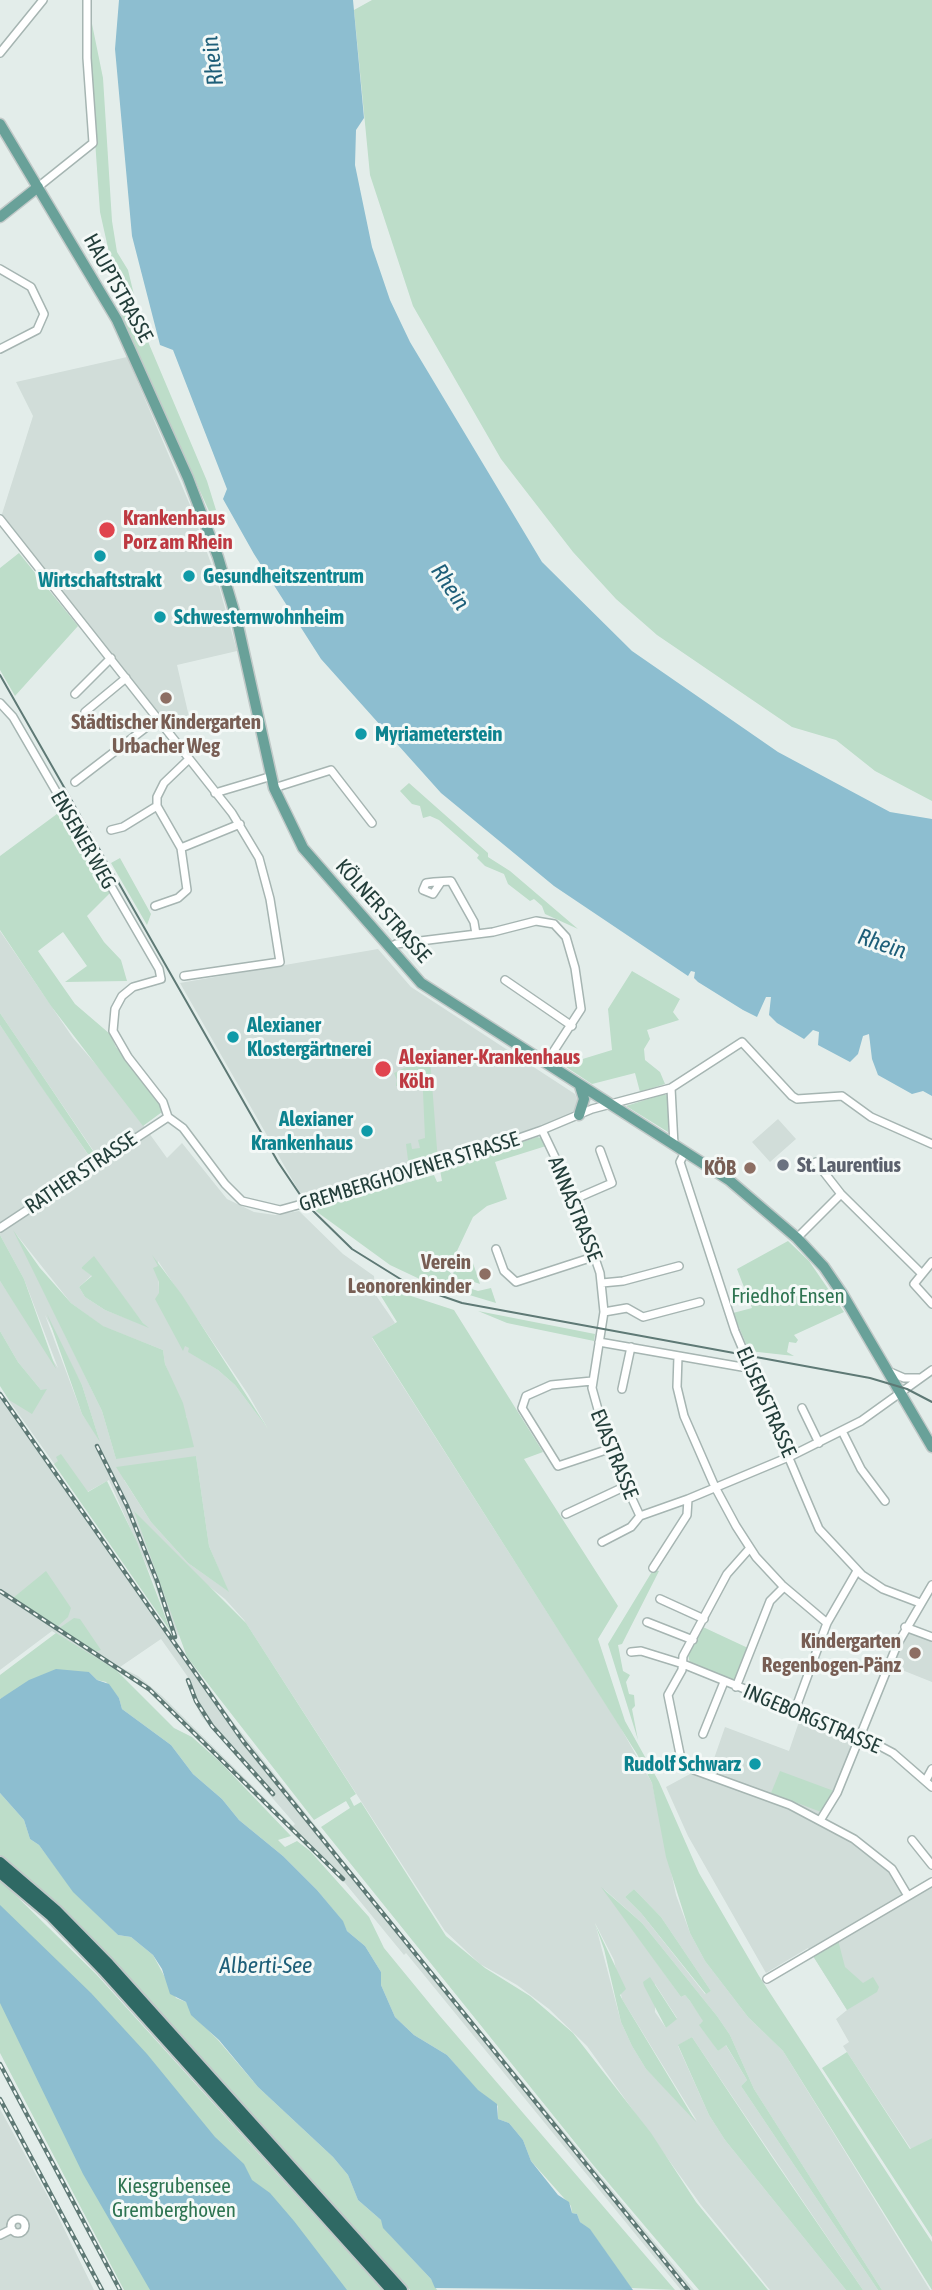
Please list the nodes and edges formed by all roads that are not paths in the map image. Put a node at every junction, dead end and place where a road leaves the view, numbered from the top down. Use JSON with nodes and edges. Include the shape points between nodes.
{"nodes":[{"id":1,"x":43,"y":0,"type":"edge"},
{"id":2,"x":87,"y":0,"type":"edge"},
{"id":3,"x":0,"y":53,"type":"edge"},
{"id":4,"x":0,"y":124,"type":"edge"},
{"id":5,"x":38,"y":187,"type":"junction"},
{"id":6,"x":0,"y":217,"type":"edge"},
{"id":7,"x":0,"y":270,"type":"edge"},
{"id":8,"x":0,"y":349,"type":"edge"},
{"id":9,"x":188,"y":478,"type":"joint"},
{"id":10,"x":0,"y":519,"type":"edge"},
{"id":11,"x":111,"y":658,"type":"junction"},
{"id":12,"x":126,"y":678,"type":"junction"},
{"id":13,"x":75,"y":694,"type":"dead end"},
{"id":14,"x":0,"y":703,"type":"edge"},
{"id":15,"x":85,"y":712,"type":"dead end"},
{"id":16,"x":157,"y":719,"type":"junction"},
{"id":17,"x":188,"y":760,"type":"junction"},
{"id":18,"x":272,"y":776,"type":"junction"},
{"id":19,"x":75,"y":782,"type":"dead end"},
{"id":20,"x":274,"y":788,"type":"junction"},
{"id":21,"x":215,"y":793,"type":"junction"},
{"id":22,"x":157,"y":806,"type":"junction"},
{"id":23,"x":372,"y":823,"type":"dead end"},
{"id":24,"x":240,"y":824,"type":"junction"},
{"id":25,"x":111,"y":830,"type":"dead end"},
{"id":26,"x":181,"y":848,"type":"junction"},
{"id":27,"x":441,"y":882,"type":"dead end"},
{"id":28,"x":155,"y":906,"type":"dead end"},
{"id":29,"x":476,"y":934,"type":"junction"},
{"id":30,"x":390,"y":948,"type":"junction"},
{"id":31,"x":184,"y":976,"type":"dead end"},
{"id":32,"x":161,"y":979,"type":"joint"},
{"id":33,"x":505,"y":980,"type":"dead end"},
{"id":34,"x":572,"y":1026,"type":"junction"},
{"id":35,"x":546,"y":1063,"type":"junction"},
{"id":36,"x":580,"y":1086,"type":"junction"},
{"id":37,"x":671,"y":1088,"type":"junction"},
{"id":38,"x":607,"y":1104,"type":"junction"},
{"id":39,"x":579,"y":1115,"type":"junction"},
{"id":40,"x":165,"y":1118,"type":"junction"},
{"id":41,"x":542,"y":1130,"type":"junction"},
{"id":42,"x":932,"y":1143,"type":"edge"},
{"id":43,"x":674,"y":1145,"type":"junction"},
{"id":44,"x":600,"y":1150,"type":"dead end"},
{"id":45,"x":685,"y":1152,"type":"junction"},
{"id":46,"x":816,"y":1162,"type":"dead end"},
{"id":47,"x":841,"y":1194,"type":"junction"},
{"id":48,"x":575,"y":1199,"type":"junction"},
{"id":49,"x":0,"y":1228,"type":"edge"},
{"id":50,"x":797,"y":1238,"type":"junction"},
{"id":51,"x":496,"y":1249,"type":"dead end"},
{"id":52,"x":596,"y":1256,"type":"junction"},
{"id":53,"x":932,"y":1262,"type":"edge"},
{"id":54,"x":679,"y":1266,"type":"dead end"},
{"id":55,"x":921,"y":1273,"type":"junction"},
{"id":56,"x":602,"y":1283,"type":"junction"},
{"id":57,"x":700,"y":1302,"type":"dead end"},
{"id":58,"x":932,"y":1304,"type":"edge"},
{"id":59,"x":604,"y":1312,"type":"junction"},
{"id":60,"x":601,"y":1330,"type":"joint"},
{"id":61,"x":599,"y":1342,"type":"junction"},
{"id":62,"x":631,"y":1347,"type":"junction"},
{"id":63,"x":678,"y":1356,"type":"junction"},
{"id":64,"x":749,"y":1362,"type":"junction"},
{"id":65,"x":887,"y":1370,"type":"junction"},
{"id":66,"x":932,"y":1370,"type":"edge"},
{"id":67,"x":921,"y":1378,"type":"junction"},
{"id":68,"x":592,"y":1381,"type":"junction"},
{"id":69,"x":622,"y":1389,"type":"dead end"},
{"id":70,"x":901,"y":1394,"type":"junction"},
{"id":71,"x":802,"y":1408,"type":"dead end"},
{"id":72,"x":842,"y":1431,"type":"junction"},
{"id":73,"x":819,"y":1443,"type":"junction"},
{"id":74,"x":932,"y":1447,"type":"edge"},
{"id":75,"x":609,"y":1449,"type":"junction"},
{"id":76,"x":790,"y":1456,"type":"junction"},
{"id":77,"x":626,"y":1486,"type":"junction"},
{"id":78,"x":715,"y":1487,"type":"junction"},
{"id":79,"x":688,"y":1499,"type":"junction"},
{"id":80,"x":885,"y":1501,"type":"dead end"},
{"id":81,"x":566,"y":1514,"type":"dead end"},
{"id":82,"x":640,"y":1516,"type":"junction"},
{"id":83,"x":602,"y":1542,"type":"dead end"},
{"id":84,"x":750,"y":1548,"type":"junction"},
{"id":85,"x":653,"y":1567,"type":"dead end"},
{"id":86,"x":857,"y":1571,"type":"junction"},
{"id":87,"x":932,"y":1586,"type":"edge"},
{"id":88,"x":784,"y":1587,"type":"junction"},
{"id":89,"x":660,"y":1599,"type":"dead end"},
{"id":90,"x":919,"y":1603,"type":"junction"},
{"id":91,"x":704,"y":1619,"type":"junction"},
{"id":92,"x":647,"y":1622,"type":"dead end"},
{"id":93,"x":827,"y":1623,"type":"junction"},
{"id":94,"x":905,"y":1626,"type":"junction"},
{"id":95,"x":932,"y":1637,"type":"edge"},
{"id":96,"x":693,"y":1640,"type":"junction"},
{"id":97,"x":631,"y":1652,"type":"dead end"},
{"id":98,"x":683,"y":1664,"type":"junction"},
{"id":99,"x":724,"y":1682,"type":"junction"},
{"id":100,"x":736,"y":1687,"type":"junction"},
{"id":101,"x":795,"y":1710,"type":"junction"},
{"id":102,"x":703,"y":1734,"type":"dead end"},
{"id":103,"x":861,"y":1737,"type":"junction"},
{"id":104,"x":932,"y":1769,"type":"edge"},
{"id":105,"x":926,"y":1780,"type":"junction"},
{"id":106,"x":932,"y":1787,"type":"edge"},
{"id":107,"x":821,"y":1819,"type":"junction"},
{"id":108,"x":912,"y":1840,"type":"dead end"},
{"id":109,"x":0,"y":1862,"type":"edge"},
{"id":110,"x":932,"y":1865,"type":"edge"},
{"id":111,"x":0,"y":1873,"type":"edge"},
{"id":112,"x":932,"y":1882,"type":"edge"},
{"id":113,"x":908,"y":1896,"type":"junction"},
{"id":114,"x":767,"y":1979,"type":"dead end"},
{"id":115,"x":12,"y":2229,"type":"dead end"},
{"id":116,"x":0,"y":2235,"type":"edge"},
{"id":117,"x":391,"y":2290,"type":"edge"},
{"id":118,"x":402,"y":2290,"type":"edge"}],
"edges":[{"from":1,"to":3,"type":"street"},
{"from":2,"to":5,"type":"street","via":[[93,143]]},
{"from":4,"to":5,"type":"main road","name":"HAUPTSTRASSE"},
{"from":5,"to":6,"type":"main road"},
{"from":5,"to":9,"type":"main road","name":"HAUPTSTRASSE","via":[[124,335]]},
{"from":7,"to":8,"type":"street","via":[[31,287],[44,314],[37,330]]},
{"from":9,"to":18,"type":"main road","name":"KÖLNER STRASSE","via":[[237,621]]},
{"from":10,"to":11,"type":"street"},
{"from":11,"to":12,"type":"street"},
{"from":11,"to":13,"type":"street"},
{"from":12,"to":15,"type":"street"},
{"from":12,"to":16,"type":"street"},
{"from":14,"to":32,"type":"street","name":"ENSENER WEG","via":[[13,717]]},
{"from":16,"to":17,"type":"street"},
{"from":16,"to":19,"type":"street"},
{"from":17,"to":21,"type":"street"},
{"from":17,"to":22,"type":"street","via":[[160,789]]},
{"from":18,"to":20,"type":"main road","name":"KÖLNER STRASSE"},
{"from":18,"to":21,"type":"street"},
{"from":20,"to":23,"type":"street","via":[[331,770]]},
{"from":20,"to":30,"type":"main road","name":"KÖLNER STRASSE","via":[[303,848]]},
{"from":21,"to":24,"type":"street"},
{"from":22,"to":25,"type":"street"},
{"from":22,"to":26,"type":"street"},
{"from":24,"to":26,"type":"street"},
{"from":24,"to":31,"type":"street","via":[[263,870],[279,962]]},
{"from":26,"to":28,"type":"street","via":[[187,890]]},
{"from":27,"to":29,"type":"street","via":[[451,881]]},
{"from":29,"to":30,"type":"street"},
{"from":29,"to":34,"type":"street","via":[[545,920],[561,929],[575,968],[581,1009]]},
{"from":30,"to":35,"type":"main road","name":"KÖLNER STRASSE","via":[[421,983]]},
{"from":32,"to":40,"type":"street","name":"GREMBERGHOVENER STRASSE","via":[[126,991],[115,1009],[113,1031],[163,1102]]},
{"from":33,"to":34,"type":"street"},
{"from":34,"to":35,"type":"street"},
{"from":35,"to":36,"type":"main road","name":"KÖLNER STRASSE"},
{"from":36,"to":38,"type":"main road","name":"KÖLNER STRASSE"},
{"from":36,"to":39,"type":"main road"},
{"from":37,"to":38,"type":"street","name":"GREMBERGHOVENER STRASSE"},
{"from":37,"to":42,"type":"street","name":"GREMBERGHOVENER STRASSE","via":[[742,1042],[797,1099],[842,1096],[873,1118]]},
{"from":37,"to":43,"type":"street"},
{"from":38,"to":39,"type":"street","name":"GREMBERGHOVENER STRASSE"},
{"from":38,"to":43,"type":"main road","name":"KÖLNER STRASSE"},
{"from":39,"to":41,"type":"street","name":"GREMBERGHOVENER STRASSE"},
{"from":40,"to":41,"type":"street","name":"GREMBERGHOVENER STRASSE","via":[[183,1128],[234,1195],[273,1210],[436,1167]]},
{"from":40,"to":49,"type":"street","name":"RATHER STRASSE"},
{"from":41,"to":48,"type":"street","name":"ANNASTRASSE"},
{"from":43,"to":45,"type":"main road","name":"KÖLNER STRASSE"},
{"from":44,"to":48,"type":"street","via":[[613,1186]]},
{"from":45,"to":50,"type":"main road","name":"KÖLNER STRASSE","via":[[729,1180]]},
{"from":45,"to":64,"type":"street","name":"ELISENSTRASSE","via":[[680,1163]]},
{"from":46,"to":47,"type":"street"},
{"from":47,"to":50,"type":"street"},
{"from":47,"to":55,"type":"street"},
{"from":48,"to":52,"type":"street","name":"ANNASTRASSE"},
{"from":50,"to":65,"type":"main road","name":"KÖLNER STRASSE","via":[[824,1267]]},
{"from":51,"to":52,"type":"street","via":[[504,1271],[516,1282]]},
{"from":52,"to":56,"type":"street","name":"ANNASTRASSE"},
{"from":53,"to":55,"type":"street"},
{"from":54,"to":56,"type":"street"},
{"from":55,"to":58,"type":"street","via":[[914,1284]]},
{"from":56,"to":59,"type":"street","name":"ANNASTRASSE"},
{"from":57,"to":59,"type":"street","via":[[643,1317],[627,1308]]},
{"from":59,"to":60,"type":"street","name":"ANNASTRASSE"},
{"from":60,"to":61,"type":"street","name":"EVASTRASSE"},
{"from":61,"to":62,"type":"street"},
{"from":61,"to":68,"type":"street","name":"EVASTRASSE"},
{"from":62,"to":63,"type":"street"},
{"from":62,"to":69,"type":"street"},
{"from":63,"to":64,"type":"street","via":[[741,1367]]},
{"from":63,"to":78,"type":"street","via":[[681,1406]]},
{"from":64,"to":76,"type":"street","name":"ELISENSTRASSE"},
{"from":65,"to":67,"type":"street","via":[[904,1378]]},
{"from":65,"to":70,"type":"main road","name":"KÖLNER STRASSE"},
{"from":66,"to":67,"type":"street","name":"EVASTRASSE"},
{"from":67,"to":70,"type":"street","name":"EVASTRASSE"},
{"from":68,"to":75,"type":"street","name":"EVASTRASSE","via":[[594,1405]]},
{"from":68,"to":75,"type":"street","name":"EVASTRASSE","via":[[551,1385],[522,1400],[524,1412],[558,1466]]},
{"from":70,"to":72,"type":"street","name":"EVASTRASSE"},
{"from":70,"to":74,"type":"main road","name":"KÖLNER STRASSE"},
{"from":71,"to":73,"type":"street"},
{"from":72,"to":73,"type":"street","name":"EVASTRASSE"},
{"from":72,"to":80,"type":"street","via":[[861,1469]]},
{"from":73,"to":76,"type":"street","name":"EVASTRASSE"},
{"from":75,"to":77,"type":"street","name":"EVASTRASSE"},
{"from":76,"to":78,"type":"street","name":"EVASTRASSE"},
{"from":76,"to":86,"type":"street","name":"ELISENSTRASSE","via":[[819,1529]]},
{"from":77,"to":81,"type":"street"},
{"from":77,"to":82,"type":"street","name":"EVASTRASSE"},
{"from":78,"to":79,"type":"street","name":"EVASTRASSE"},
{"from":78,"to":84,"type":"street"},
{"from":79,"to":82,"type":"street","name":"EVASTRASSE"},
{"from":79,"to":85,"type":"street","via":[[687,1515]]},
{"from":82,"to":83,"type":"street","via":[[631,1527]]},
{"from":84,"to":88,"type":"street"},
{"from":84,"to":91,"type":"street","via":[[727,1573]]},
{"from":86,"to":90,"type":"street","name":"ELISENSTRASSE","via":[[883,1589]]},
{"from":86,"to":93,"type":"street"},
{"from":87,"to":90,"type":"street"},
{"from":88,"to":93,"type":"street"},
{"from":88,"to":100,"type":"street","via":[[770,1601]]},
{"from":89,"to":91,"type":"street"},
{"from":90,"to":94,"type":"street"},
{"from":91,"to":96,"type":"street"},
{"from":92,"to":96,"type":"street"},
{"from":93,"to":101,"type":"street"},
{"from":94,"to":95,"type":"street"},
{"from":94,"to":103,"type":"street"},
{"from":96,"to":98,"type":"street"},
{"from":97,"to":98,"type":"street","name":"INGEBORGSTRASSE"},
{"from":98,"to":99,"type":"street","name":"INGEBORGSTRASSE"},
{"from":98,"to":107,"type":"street","via":[[668,1695],[678,1750],[686,1765]]},
{"from":99,"to":100,"type":"street","name":"INGEBORGSTRASSE"},
{"from":99,"to":102,"type":"street"},
{"from":100,"to":101,"type":"street","name":"INGEBORGSTRASSE"},
{"from":101,"to":103,"type":"street","name":"INGEBORGSTRASSE"},
{"from":103,"to":105,"type":"street","name":"INGEBORGSTRASSE"},
{"from":103,"to":107,"type":"street"},
{"from":104,"to":105,"type":"street"},
{"from":105,"to":106,"type":"street","name":"INGEBORGSTRASSE"},
{"from":107,"to":113,"type":"street","via":[[892,1869]]},
{"from":108,"to":110,"type":"street"},
{"from":109,"to":118,"type":"highway","via":[[109,1964]]},
{"from":111,"to":117,"type":"highway","via":[[51,1916],[103,1970]]},
{"from":112,"to":113,"type":"street"},
{"from":113,"to":114,"type":"street"},
{"from":115,"to":116,"type":"street"}]}
